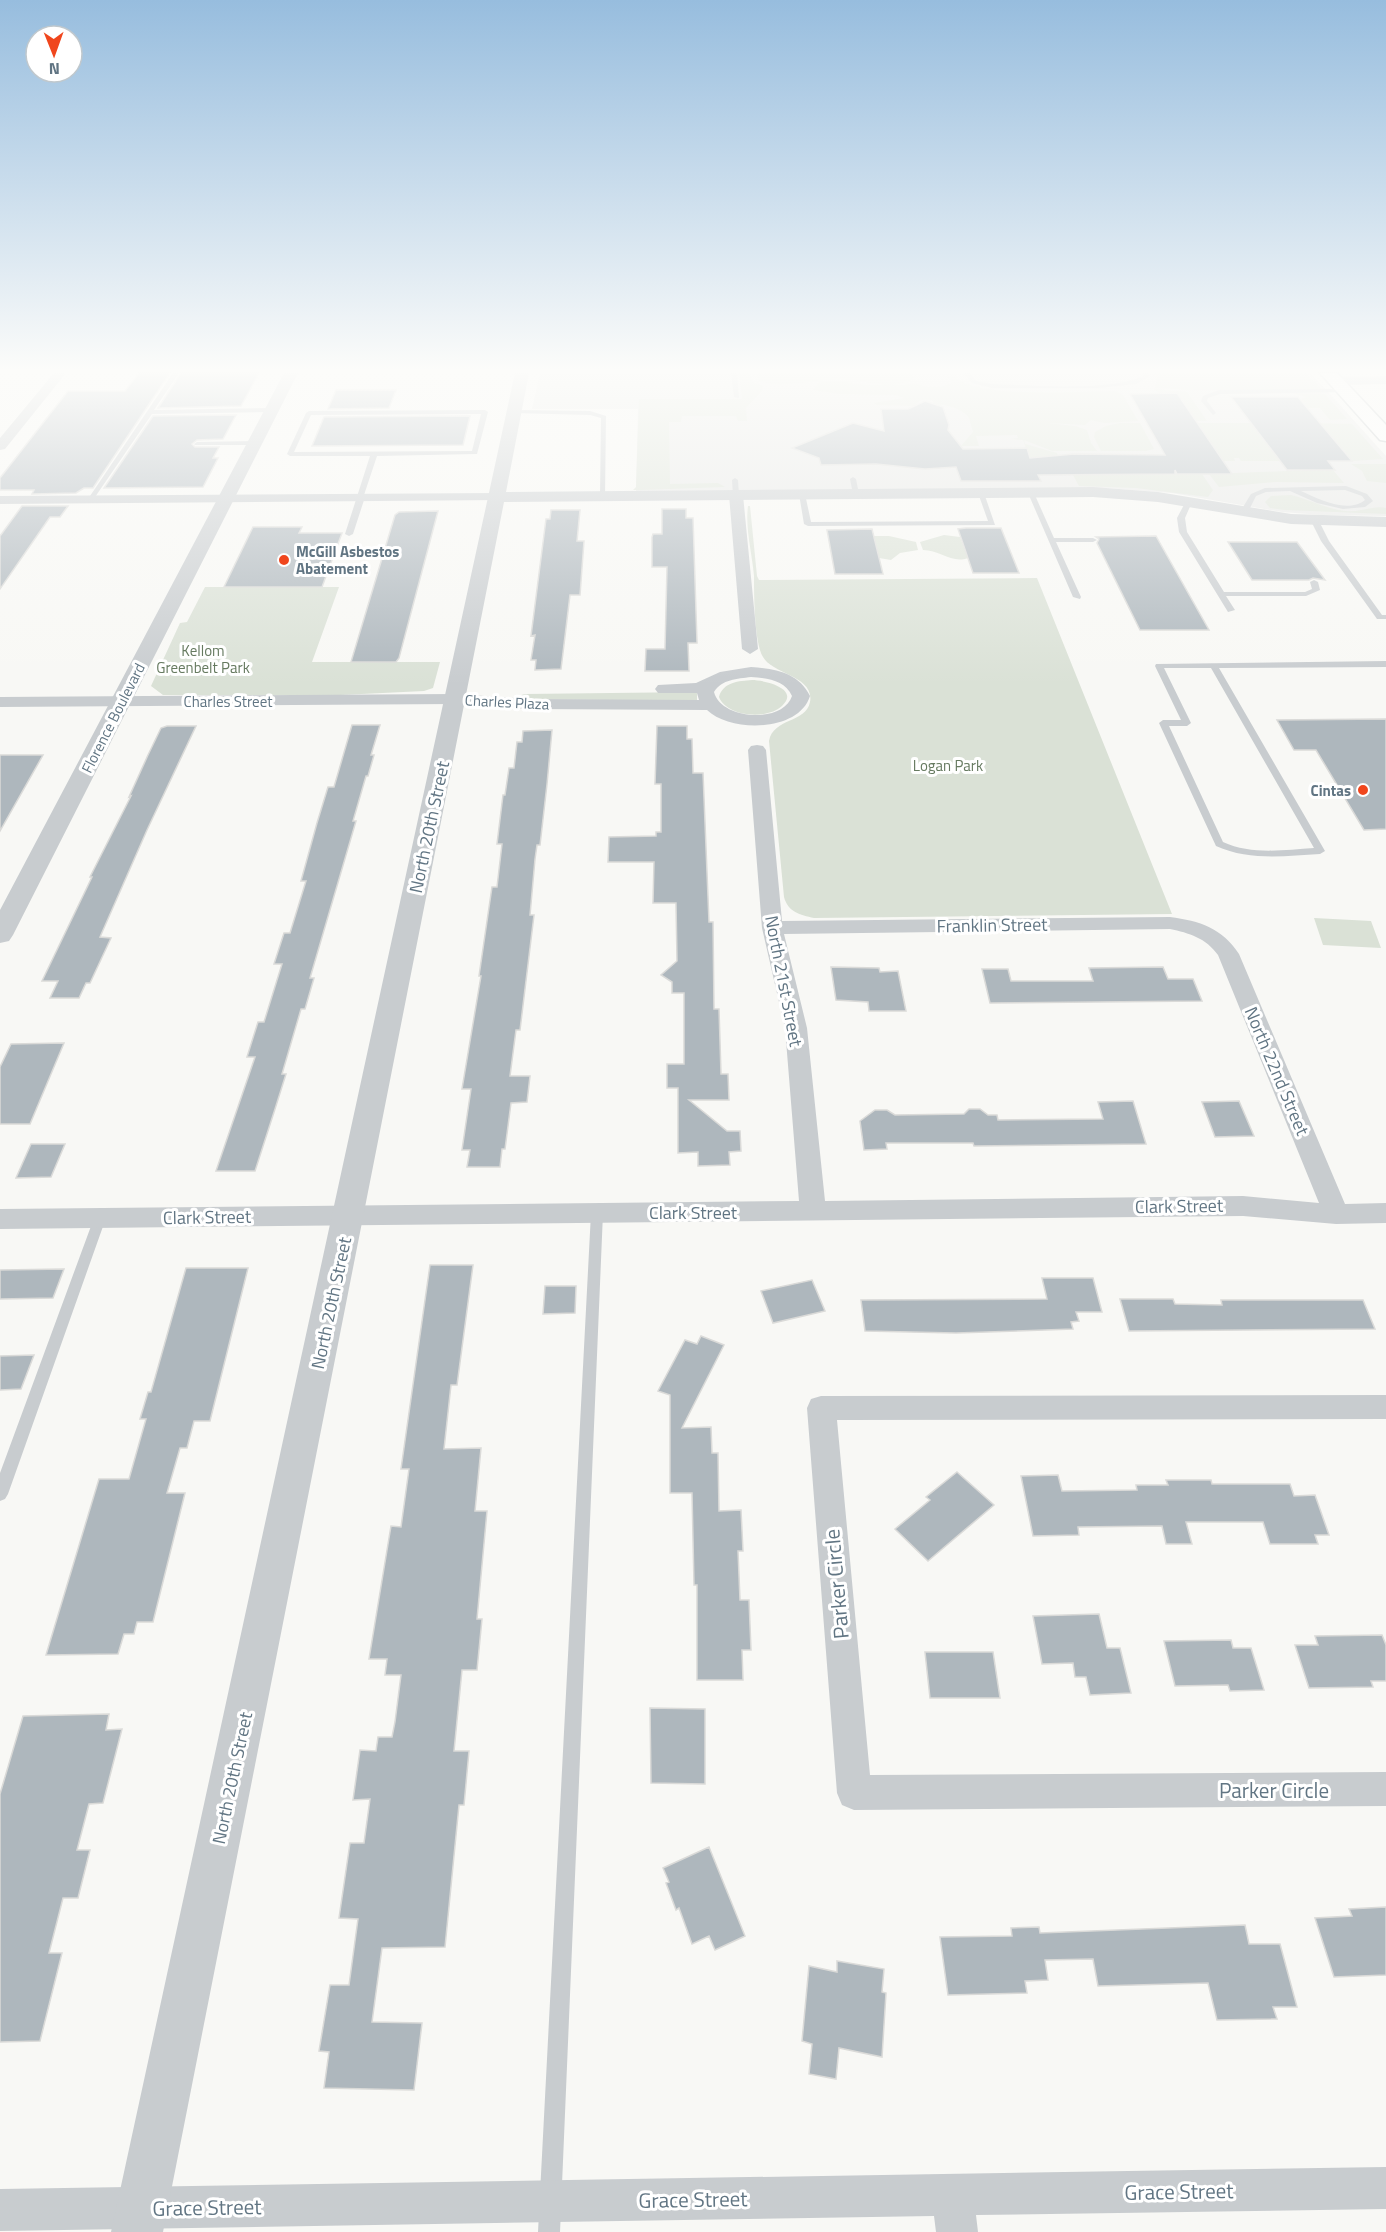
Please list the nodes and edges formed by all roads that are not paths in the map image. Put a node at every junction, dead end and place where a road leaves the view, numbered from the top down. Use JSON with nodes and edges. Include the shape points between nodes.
{"nodes":[{"id":1,"x":107,"y":477,"type":"edge"},
{"id":2,"x":237,"y":477,"type":"edge"},
{"id":3,"x":367,"y":477,"type":"edge"},
{"id":4,"x":501,"y":477,"type":"edge"},
{"id":5,"x":603,"y":477,"type":"edge"},
{"id":6,"x":736,"y":487,"type":"junction"},
{"id":7,"x":1292,"y":490,"type":"junction"},
{"id":8,"x":1032,"y":492,"type":"junction"},
{"id":9,"x":981,"y":493,"type":"junction"},
{"id":10,"x":802,"y":495,"type":"junction"},
{"id":11,"x":497,"y":496,"type":"junction"},
{"id":12,"x":603,"y":496,"type":"junction"},
{"id":13,"x":361,"y":497,"type":"junction"},
{"id":14,"x":226,"y":498,"type":"junction"},
{"id":15,"x":92,"y":499,"type":"junction"},
{"id":16,"x":0,"y":500,"type":"edge"},
{"id":17,"x":1188,"y":502,"type":"junction"},
{"id":18,"x":1244,"y":512,"type":"junction"},
{"id":19,"x":1315,"y":521,"type":"junction"},
{"id":20,"x":1386,"y":522,"type":"edge"},
{"id":21,"x":349,"y":534,"type":"dead end"},
{"id":22,"x":1052,"y":540,"type":"junction"},
{"id":23,"x":1094,"y":540,"type":"dead end"},
{"id":24,"x":1314,"y":582,"type":"dead end"},
{"id":25,"x":1221,"y":594,"type":"junction"},
{"id":26,"x":1077,"y":597,"type":"dead end"},
{"id":27,"x":1231,"y":610,"type":"dead end"},
{"id":28,"x":1386,"y":617,"type":"edge"},
{"id":29,"x":750,"y":649,"type":"junction"},
{"id":30,"x":1386,"y":664,"type":"edge"},
{"id":31,"x":1214,"y":666,"type":"junction"},
{"id":32,"x":729,"y":675,"type":"junction"},
{"id":33,"x":784,"y":678,"type":"junction"},
{"id":34,"x":711,"y":684,"type":"junction"},
{"id":35,"x":455,"y":699,"type":"junction"},
{"id":36,"x":121,"y":701,"type":"junction"},
{"id":37,"x":0,"y":702,"type":"edge"},
{"id":38,"x":716,"y":710,"type":"junction"},
{"id":39,"x":786,"y":714,"type":"junction"},
{"id":40,"x":757,"y":750,"type":"junction"},
{"id":41,"x":772,"y":928,"type":"junction"},
{"id":42,"x":1210,"y":933,"type":"joint"},
{"id":43,"x":0,"y":935,"type":"edge"},
{"id":44,"x":813,"y":1211,"type":"junction"},
{"id":45,"x":597,"y":1213,"type":"junction"},
{"id":46,"x":1386,"y":1213,"type":"edge"},
{"id":47,"x":1336,"y":1214,"type":"junction"},
{"id":48,"x":349,"y":1216,"type":"junction"},
{"id":49,"x":99,"y":1218,"type":"junction"},
{"id":50,"x":0,"y":1219,"type":"edge"},
{"id":51,"x":1386,"y":1407,"type":"edge"},
{"id":52,"x":0,"y":1494,"type":"edge"},
{"id":53,"x":1386,"y":1789,"type":"edge"},
{"id":54,"x":1386,"y":2188,"type":"edge"},
{"id":55,"x":0,"y":2210,"type":"edge"},
{"id":56,"x":955,"y":2213,"type":"edge"},
{"id":57,"x":550,"y":2217,"type":"edge"},
{"id":58,"x":140,"y":2220,"type":"edge"}],
"edges":[{"from":1,"to":15,"type":"lane"},
{"from":2,"to":14,"type":"street","name":"Florence Boulevard"},
{"from":3,"to":13,"type":"lane"},
{"from":4,"to":11,"type":"street","name":"North 20th Street"},
{"from":5,"to":12,"type":"lane"},
{"from":6,"to":10,"type":"street"},
{"from":6,"to":12,"type":"street"},
{"from":6,"to":29,"type":"street"},
{"from":7,"to":7,"type":"lane","via":[[1346,488],[1365,495],[1369,501],[1362,506],[1338,507]]},
{"from":7,"to":18,"type":"lane","via":[[1257,492]]},
{"from":8,"to":9,"type":"street"},
{"from":8,"to":17,"type":"street","via":[[1127,493]]},
{"from":8,"to":22,"type":"lane"},
{"from":9,"to":10,"type":"street","via":[[854,486]]},
{"from":9,"to":10,"type":"lane","via":[[992,523],[808,524]]},
{"from":11,"to":12,"type":"street"},
{"from":11,"to":13,"type":"street"},
{"from":11,"to":35,"type":"street","name":"North 20th Street"},
{"from":13,"to":14,"type":"street"},
{"from":13,"to":21,"type":"lane"},
{"from":14,"to":15,"type":"street"},
{"from":14,"to":36,"type":"street","name":"Florence Boulevard"},
{"from":15,"to":16,"type":"street"},
{"from":17,"to":18,"type":"street"},
{"from":17,"to":25,"type":"lane","via":[[1180,525]]},
{"from":18,"to":19,"type":"street"},
{"from":19,"to":20,"type":"street"},
{"from":19,"to":28,"type":"lane","via":[[1380,617]]},
{"from":22,"to":23,"type":"lane"},
{"from":22,"to":26,"type":"lane"},
{"from":24,"to":25,"type":"lane","via":[[1316,590],[1306,594]]},
{"from":25,"to":27,"type":"lane"},
{"from":29,"to":32,"type":"street"},
{"from":29,"to":33,"type":"street"},
{"from":30,"to":31,"type":"lane"},
{"from":31,"to":31,"type":"lane","via":[[1314,841],[1320,851],[1242,853],[1219,844],[1163,723],[1187,723],[1159,666]]},
{"from":32,"to":33,"type":"street","via":[[758,672]]},
{"from":32,"to":34,"type":"street"},
{"from":33,"to":39,"type":"street","via":[[794,684],[801,696],[796,707]]},
{"from":34,"to":35,"type":"street","name":"Charles Plaza","via":[[678,689],[501,691]]},
{"from":34,"to":38,"type":"street","via":[[705,690],[705,698]]},
{"from":35,"to":36,"type":"street","name":"Charles Street"},
{"from":35,"to":38,"type":"street","name":"Charles Plaza"},
{"from":35,"to":48,"type":"street","name":"North 20th Street"},
{"from":36,"to":37,"type":"street","name":"Charles Street"},
{"from":36,"to":43,"type":"street","name":"Florence Boulevard"},
{"from":38,"to":39,"type":"street","via":[[754,721]]},
{"from":38,"to":40,"type":"street","via":[[744,731]]},
{"from":39,"to":40,"type":"street","via":[[766,732]]},
{"from":40,"to":41,"type":"street","name":"North 21st Street"},
{"from":41,"to":42,"type":"street","name":"Franklin Street","via":[[1170,923]]},
{"from":41,"to":44,"type":"street","name":"North 21st Street","via":[[796,1028]]},
{"from":42,"to":47,"type":"street","name":"North 22nd Street","via":[[1228,954]]},
{"from":44,"to":45,"type":"street","name":"Clark Street"},
{"from":44,"to":47,"type":"street","name":"Clark Street","via":[[1243,1206]]},
{"from":45,"to":48,"type":"street","name":"Clark Street"},
{"from":45,"to":57,"type":"lane"},
{"from":46,"to":47,"type":"street","name":"Clark Street"},
{"from":48,"to":49,"type":"street","name":"Clark Street"},
{"from":48,"to":58,"type":"street","name":"North 20th Street"},
{"from":49,"to":50,"type":"street","name":"Clark Street"},
{"from":49,"to":52,"type":"lane"},
{"from":51,"to":53,"type":"street","name":"Parker Circle","via":[[821,1408],[854,1793]]},
{"from":54,"to":56,"type":"street","name":"Grace Street"},
{"from":55,"to":58,"type":"street","name":"Grace Street"},
{"from":56,"to":57,"type":"street","name":"Grace Street"},
{"from":57,"to":58,"type":"street","name":"Grace Street"}]}
